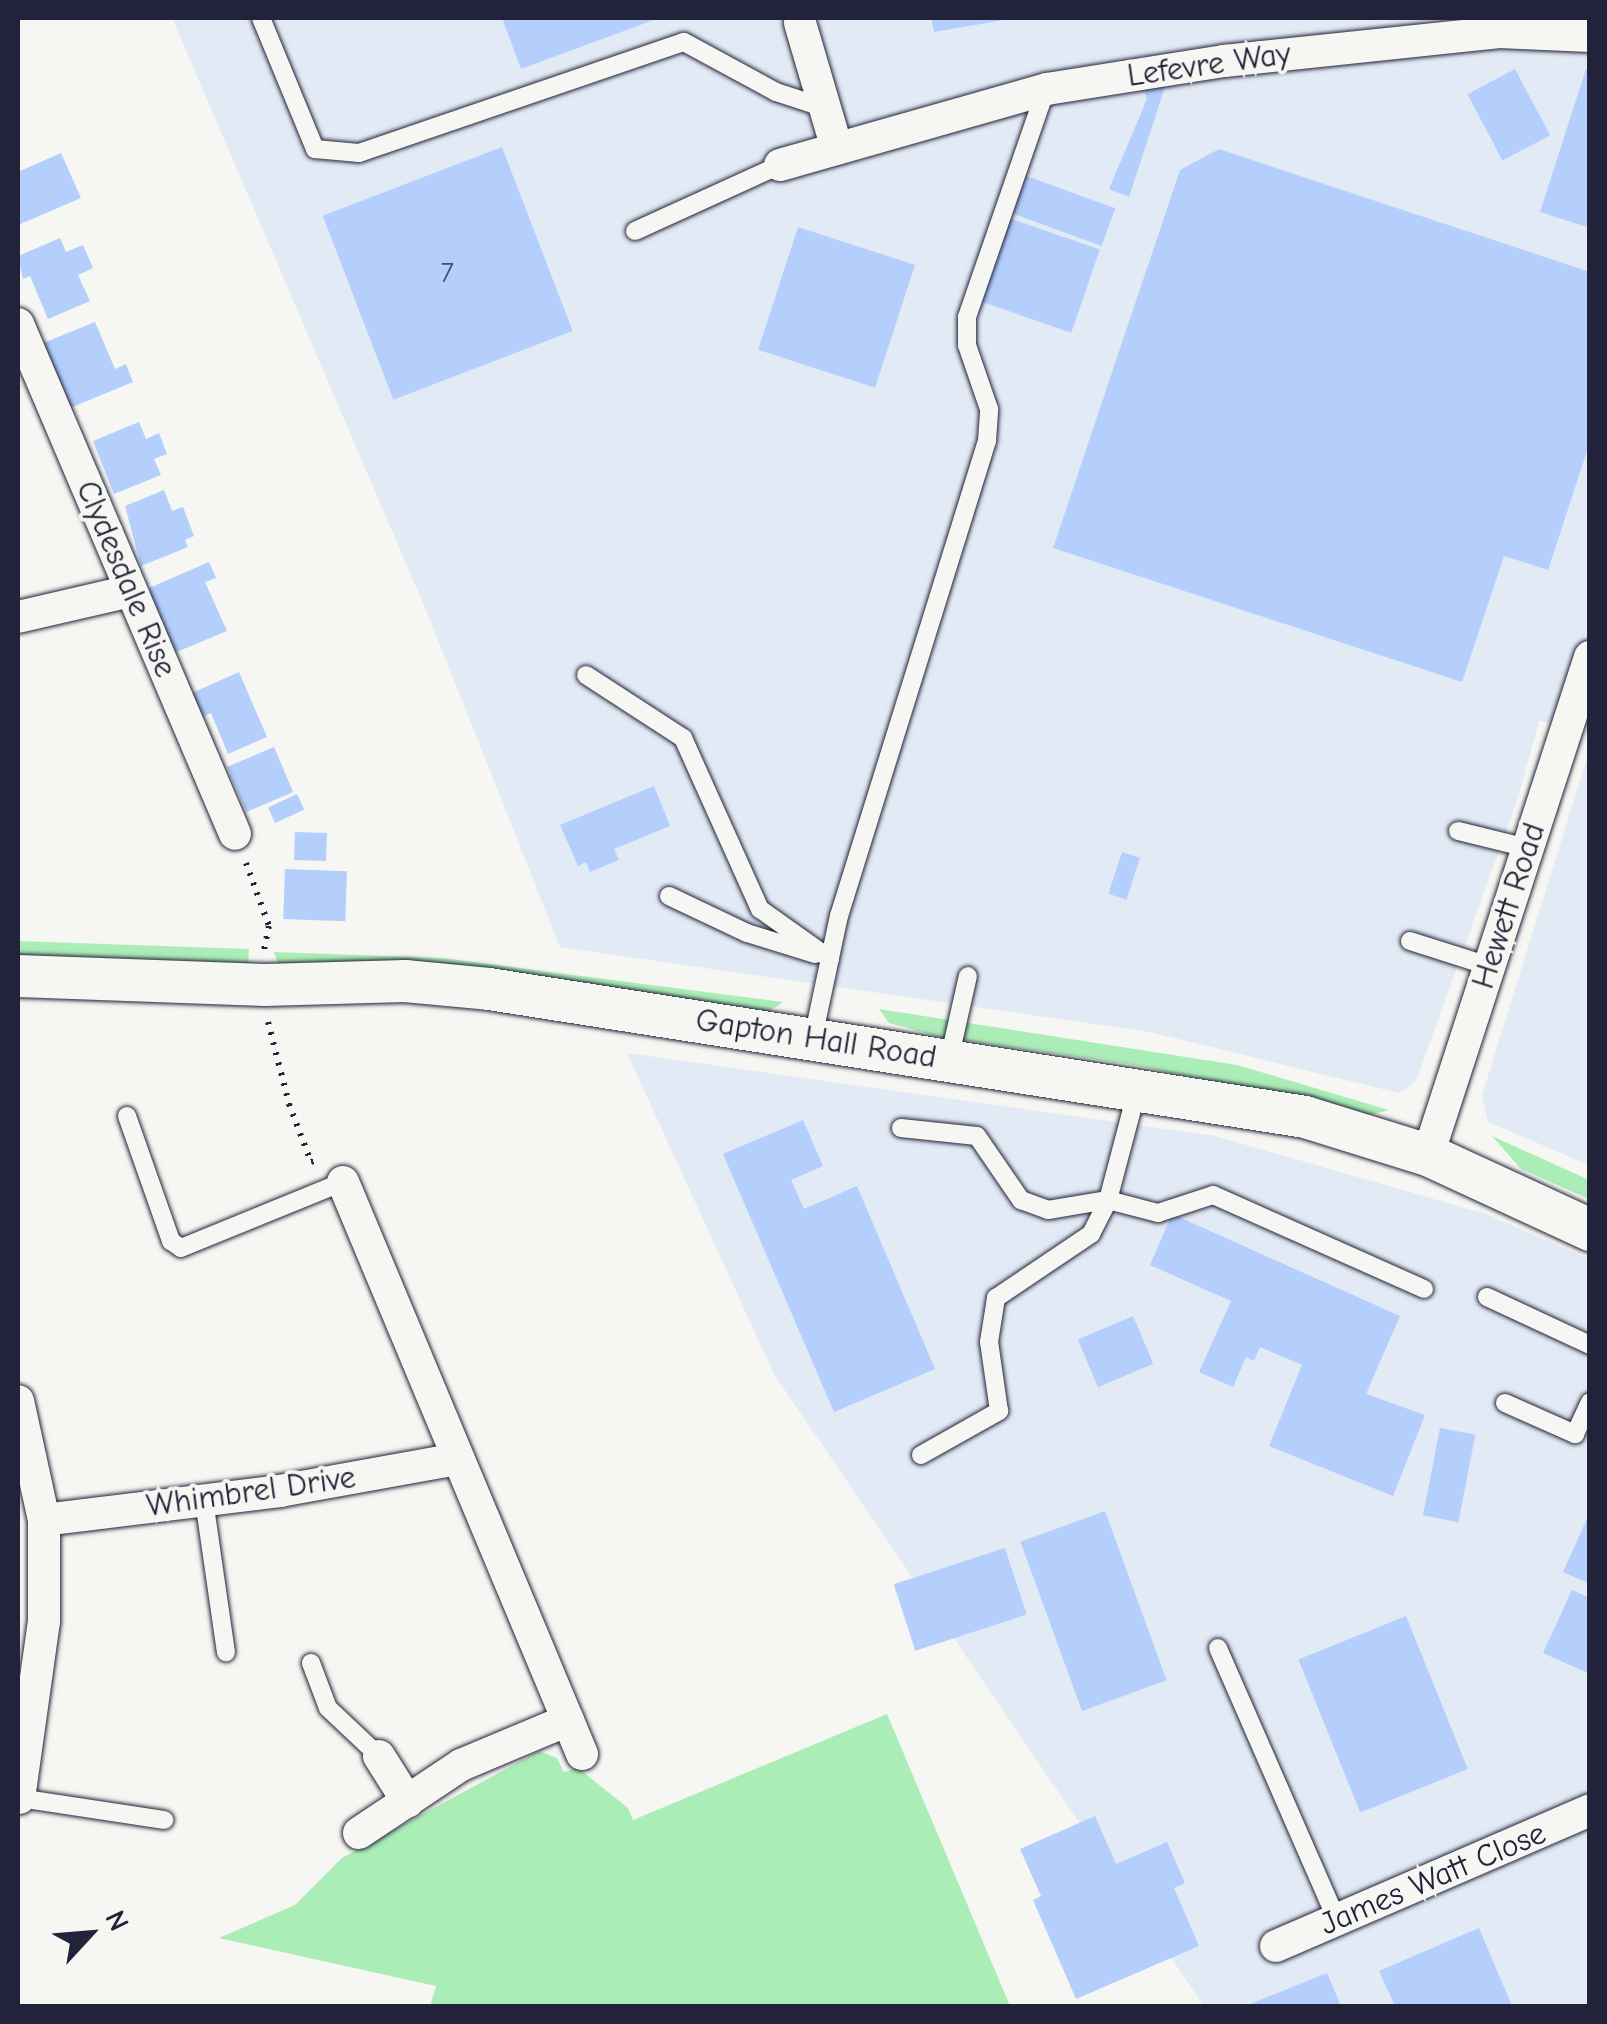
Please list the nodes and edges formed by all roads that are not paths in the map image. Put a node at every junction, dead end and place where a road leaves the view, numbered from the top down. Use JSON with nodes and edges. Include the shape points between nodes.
{"nodes":[{"id":1,"x":261,"y":18,"type":"edge"},
{"id":2,"x":800,"y":20,"type":"edge"},
{"id":3,"x":1590,"y":36,"type":"edge"},
{"id":4,"x":1046,"y":89,"type":"junction"},
{"id":5,"x":825,"y":108,"type":"junction"},
{"id":6,"x":837,"y":148,"type":"junction"},
{"id":7,"x":780,"y":165,"type":"joint"},
{"id":8,"x":635,"y":230,"type":"dead end"},
{"id":9,"x":18,"y":324,"type":"edge"},
{"id":10,"x":131,"y":591,"type":"junction"},
{"id":11,"x":18,"y":617,"type":"edge"},
{"id":12,"x":1590,"y":657,"type":"edge"},
{"id":13,"x":586,"y":674,"type":"dead end"},
{"id":14,"x":1458,"y":831,"type":"dead end"},
{"id":15,"x":234,"y":834,"type":"dead end"},
{"id":16,"x":1528,"y":848,"type":"junction"},
{"id":17,"x":669,"y":896,"type":"dead end"},
{"id":18,"x":1410,"y":941,"type":"dead end"},
{"id":19,"x":830,"y":959,"type":"junction"},
{"id":20,"x":1490,"y":966,"type":"junction"},
{"id":21,"x":18,"y":976,"type":"edge"},
{"id":22,"x":968,"y":976,"type":"dead end"},
{"id":23,"x":812,"y":1038,"type":"junction"},
{"id":24,"x":949,"y":1060,"type":"junction"},
{"id":25,"x":1137,"y":1090,"type":"junction"},
{"id":26,"x":127,"y":1116,"type":"dead end"},
{"id":27,"x":900,"y":1128,"type":"dead end"},
{"id":28,"x":1428,"y":1154,"type":"junction"},
{"id":29,"x":343,"y":1182,"type":"joint"},
{"id":30,"x":1108,"y":1200,"type":"junction"},
{"id":31,"x":1590,"y":1230,"type":"edge"},
{"id":32,"x":1424,"y":1290,"type":"dead end"},
{"id":33,"x":1487,"y":1297,"type":"dead end"},
{"id":34,"x":1590,"y":1346,"type":"edge"},
{"id":35,"x":18,"y":1400,"type":"edge"},
{"id":36,"x":1590,"y":1402,"type":"edge"},
{"id":37,"x":1505,"y":1404,"type":"dead end"},
{"id":38,"x":921,"y":1455,"type":"dead end"},
{"id":39,"x":458,"y":1459,"type":"junction"},
{"id":40,"x":204,"y":1500,"type":"junction"},
{"id":41,"x":44,"y":1520,"type":"junction"},
{"id":42,"x":1218,"y":1648,"type":"dead end"},
{"id":43,"x":226,"y":1652,"type":"dead end"},
{"id":44,"x":310,"y":1663,"type":"dead end"},
{"id":45,"x":568,"y":1720,"type":"junction"},
{"id":46,"x":582,"y":1754,"type":"dead end"},
{"id":47,"x":379,"y":1756,"type":"joint"},
{"id":48,"x":19,"y":1798,"type":"edge"},
{"id":49,"x":408,"y":1802,"type":"junction"},
{"id":50,"x":1590,"y":1810,"type":"edge"},
{"id":51,"x":164,"y":1820,"type":"dead end"},
{"id":52,"x":359,"y":1832,"type":"dead end"},
{"id":53,"x":1337,"y":1920,"type":"junction"},
{"id":54,"x":1276,"y":1946,"type":"dead end"}],
"edges":[{"from":1,"to":5,"type":"lane","via":[[316,149],[359,153],[684,42],[776,92]]},
{"from":2,"to":5,"type":"street"},
{"from":3,"to":4,"type":"street","name":"Lefevre Way","via":[[1499,32],[1224,61]]},
{"from":4,"to":6,"type":"street","name":"Lefevre Way"},
{"from":4,"to":19,"type":"lane","via":[[967,317],[967,345],[989,409],[987,441]]},
{"from":5,"to":6,"type":"street"},
{"from":6,"to":7,"type":"street","name":"Lefevre Way"},
{"from":7,"to":8,"type":"lane"},
{"from":9,"to":10,"type":"street","name":"Clydesdale Rise"},
{"from":10,"to":11,"type":"street"},
{"from":10,"to":15,"type":"street","name":"Clydesdale Rise"},
{"from":12,"to":16,"type":"street","name":"Hewett Road"},
{"from":13,"to":19,"type":"lane","via":[[683,738],[760,909]]},
{"from":14,"to":16,"type":"lane"},
{"from":16,"to":20,"type":"street","name":"Hewett Road"},
{"from":17,"to":19,"type":"lane","via":[[746,933]]},
{"from":18,"to":20,"type":"lane"},
{"from":19,"to":23,"type":"lane"},
{"from":20,"to":28,"type":"street","name":"Hewett Road"},
{"from":21,"to":23,"type":"street","name":"Gapton Hall Road","via":[[265,985],[405,981]]},
{"from":22,"to":24,"type":"lane"},
{"from":23,"to":24,"type":"street","name":"Gapton Hall Road"},
{"from":24,"to":25,"type":"street","name":"Gapton Hall Road"},
{"from":25,"to":28,"type":"street","name":"Gapton Hall Road","via":[[1305,1117]]},
{"from":25,"to":30,"type":"lane"},
{"from":26,"to":29,"type":"lane","via":[[171,1241],[181,1248]]},
{"from":27,"to":30,"type":"lane","via":[[977,1136],[1020,1200],[1048,1210]]},
{"from":28,"to":31,"type":"street","name":"Gapton Hall Road"},
{"from":29,"to":39,"type":"street"},
{"from":30,"to":32,"type":"lane","via":[[1158,1213],[1213,1195]]},
{"from":30,"to":38,"type":"lane","via":[[1091,1234],[996,1298],[988,1342],[999,1411]]},
{"from":33,"to":34,"type":"lane"},
{"from":35,"to":41,"type":"street"},
{"from":36,"to":37,"type":"lane","via":[[1575,1434]]},
{"from":39,"to":40,"type":"street","name":"Whimbrel Drive"},
{"from":39,"to":45,"type":"street"},
{"from":40,"to":41,"type":"street","name":"Whimbrel Drive"},
{"from":40,"to":43,"type":"lane"},
{"from":41,"to":48,"type":"street","via":[[44,1621]]},
{"from":42,"to":53,"type":"lane"},
{"from":44,"to":47,"type":"lane","via":[[328,1708]]},
{"from":45,"to":46,"type":"street"},
{"from":45,"to":49,"type":"street","via":[[461,1766]]},
{"from":47,"to":49,"type":"street"},
{"from":48,"to":51,"type":"lane"},
{"from":49,"to":52,"type":"street"},
{"from":50,"to":53,"type":"street","name":"James Watt Close"},
{"from":53,"to":54,"type":"street","name":"James Watt Close"}]}
